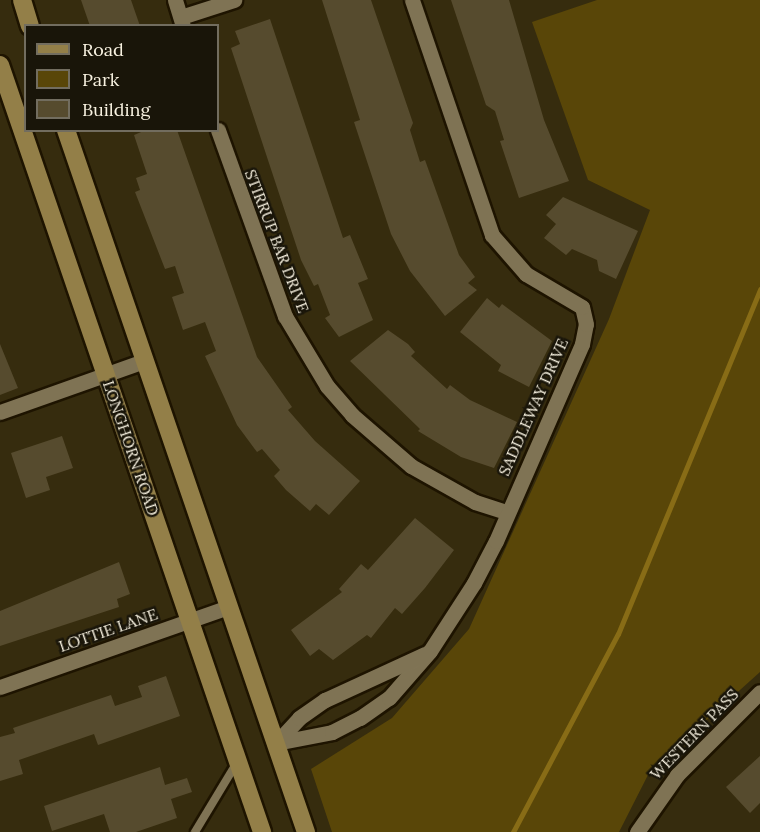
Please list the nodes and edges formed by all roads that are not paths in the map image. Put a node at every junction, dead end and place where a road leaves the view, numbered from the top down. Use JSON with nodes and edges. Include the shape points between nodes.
{"nodes":[{"id":1,"x":21,"y":0,"type":"edge"},
{"id":2,"x":175,"y":0,"type":"edge"},
{"id":3,"x":234,"y":0,"type":"edge"},
{"id":4,"x":412,"y":0,"type":"edge"},
{"id":5,"x":182,"y":21,"type":"edge"},
{"id":6,"x":29,"y":24,"type":"edge"},
{"id":7,"x":0,"y":65,"type":"edge"},
{"id":8,"x":67,"y":132,"type":"edge"},
{"id":9,"x":219,"y":132,"type":"edge"},
{"id":10,"x":144,"y":360,"type":"junction"},
{"id":11,"x":106,"y":374,"type":"junction"},
{"id":12,"x":0,"y":412,"type":"edge"},
{"id":13,"x":506,"y":512,"type":"junction"},
{"id":14,"x":228,"y":606,"type":"junction"},
{"id":15,"x":190,"y":620,"type":"junction"},
{"id":16,"x":430,"y":651,"type":"junction"},
{"id":17,"x":0,"y":687,"type":"edge"},
{"id":18,"x":760,"y":692,"type":"edge"},
{"id":19,"x":276,"y":743,"type":"junction"},
{"id":20,"x":238,"y":761,"type":"junction"},
{"id":21,"x":195,"y":832,"type":"edge"},
{"id":22,"x":262,"y":832,"type":"edge"},
{"id":23,"x":306,"y":832,"type":"edge"},
{"id":24,"x":637,"y":832,"type":"edge"}],
"edges":[{"from":1,"to":6,"type":"main road"},
{"from":2,"to":5,"type":"street"},
{"from":3,"to":5,"type":"street"},
{"from":4,"to":13,"type":"street","name":"SADDLEWAY DRIVE","via":[[492,235],[526,274],[582,306],[586,324],[582,344]]},
{"from":7,"to":11,"type":"main road","name":"LONGHORN ROAD"},
{"from":8,"to":10,"type":"main road"},
{"from":9,"to":13,"type":"street","name":"STIRRUP BAR DRIVE","via":[[285,316],[327,386],[352,415],[411,466],[475,502]]},
{"from":10,"to":11,"type":"street"},
{"from":10,"to":14,"type":"main road"},
{"from":11,"to":12,"type":"street"},
{"from":11,"to":15,"type":"main road","name":"LONGHORN ROAD"},
{"from":13,"to":16,"type":"street","name":"SADDLEWAY DRIVE","via":[[474,583]]},
{"from":14,"to":15,"type":"street","name":"LOTTIE LANE"},
{"from":14,"to":19,"type":"main road"},
{"from":15,"to":17,"type":"street","name":"LOTTIE LANE"},
{"from":15,"to":20,"type":"main road","name":"LONGHORN ROAD"},
{"from":16,"to":19,"type":"street","via":[[325,700],[299,718]]},
{"from":16,"to":19,"type":"street","name":"SADDLEWAY DRIVE","via":[[389,698],[360,718],[332,732]]},
{"from":18,"to":24,"type":"street","name":"WESTERN PASS","via":[[677,775]]},
{"from":19,"to":23,"type":"main road"},
{"from":20,"to":21,"type":"lane"},
{"from":20,"to":22,"type":"main road","name":"LONGHORN ROAD"}]}
